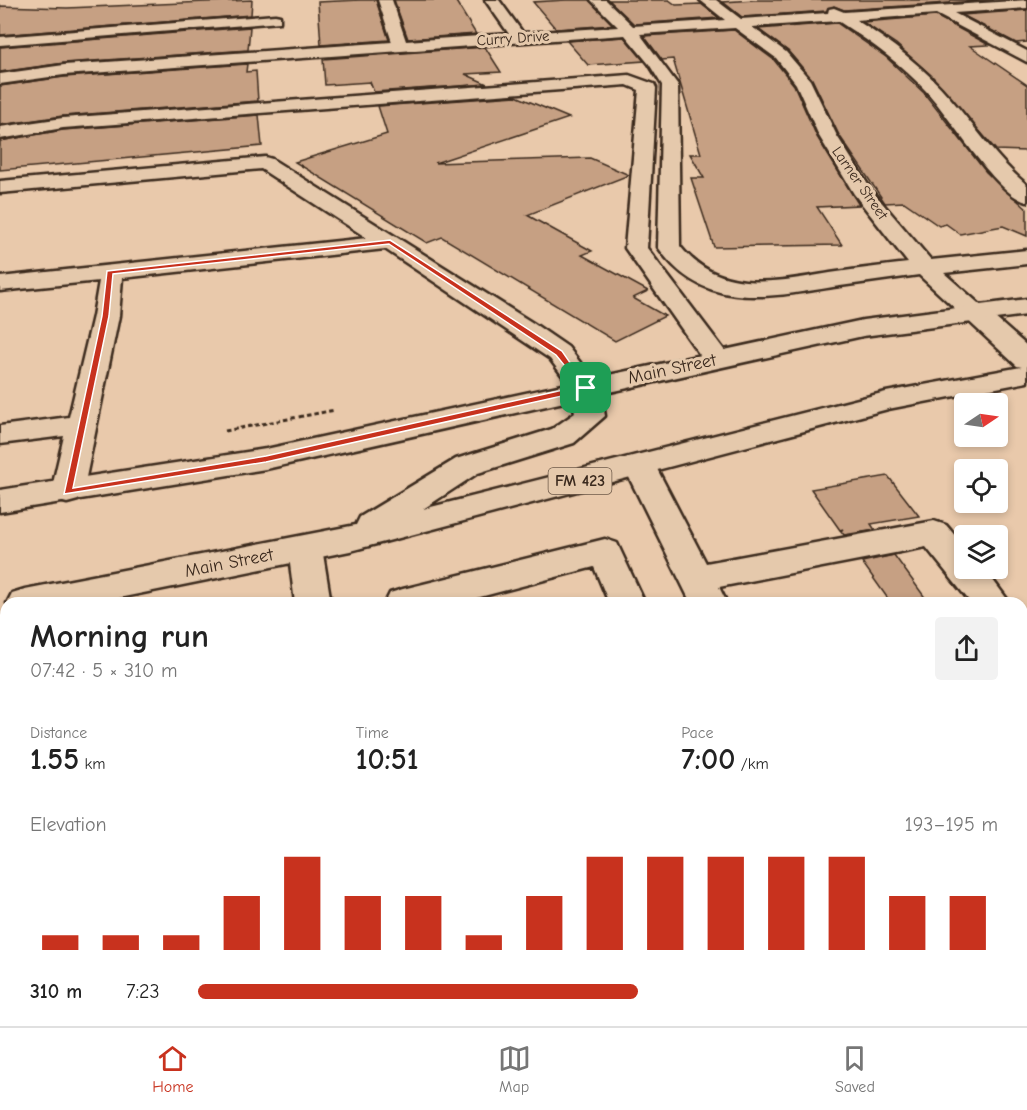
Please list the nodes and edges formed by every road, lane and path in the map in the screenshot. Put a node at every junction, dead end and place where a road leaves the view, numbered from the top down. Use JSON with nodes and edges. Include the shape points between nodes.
{"nodes":[{"id":1,"x":278,"y":0,"type":"edge"},
{"id":2,"x":385,"y":0,"type":"edge"},
{"id":3,"x":492,"y":0,"type":"edge"},
{"id":4,"x":598,"y":0,"type":"edge"},
{"id":5,"x":707,"y":0,"type":"edge"},
{"id":6,"x":814,"y":0,"type":"edge"},
{"id":7,"x":919,"y":0,"type":"edge"},
{"id":8,"x":1027,"y":4,"type":"edge"},
{"id":9,"x":938,"y":10,"type":"junction"},
{"id":10,"x":840,"y":16,"type":"junction"},
{"id":11,"x":275,"y":19,"type":"junction"},
{"id":12,"x":735,"y":23,"type":"junction"},
{"id":13,"x":630,"y":30,"type":"junction"},
{"id":14,"x":518,"y":37,"type":"junction"},
{"id":15,"x":0,"y":41,"type":"edge"},
{"id":16,"x":400,"y":45,"type":"junction"},
{"id":17,"x":277,"y":54,"type":"junction"},
{"id":18,"x":1027,"y":57,"type":"edge"},
{"id":19,"x":662,"y":69,"type":"junction"},
{"id":20,"x":0,"y":79,"type":"edge"},
{"id":21,"x":0,"y":124,"type":"edge"},
{"id":22,"x":0,"y":133,"type":"edge"},
{"id":23,"x":0,"y":187,"type":"edge"},
{"id":24,"x":1027,"y":196,"type":"edge"},
{"id":25,"x":390,"y":242,"type":"junction"},
{"id":26,"x":1027,"y":257,"type":"edge"},
{"id":27,"x":924,"y":267,"type":"junction"},
{"id":28,"x":109,"y":272,"type":"junction"},
{"id":29,"x":0,"y":284,"type":"edge"},
{"id":30,"x":1027,"y":307,"type":"edge"},
{"id":31,"x":972,"y":314,"type":"junction"},
{"id":32,"x":717,"y":359,"type":"junction"},
{"id":33,"x":1027,"y":360,"type":"edge"},
{"id":34,"x":1027,"y":375,"type":"edge"},
{"id":35,"x":586,"y":388,"type":"junction"},
{"id":36,"x":82,"y":425,"type":"junction"},
{"id":37,"x":0,"y":435,"type":"edge"},
{"id":38,"x":639,"y":465,"type":"junction"},
{"id":39,"x":67,"y":492,"type":"junction"},
{"id":40,"x":0,"y":501,"type":"edge"},
{"id":41,"x":350,"y":539,"type":"junction"},
{"id":42,"x":305,"y":548,"type":"junction"},
{"id":43,"x":703,"y":591,"type":"edge"},
{"id":44,"x":56,"y":597,"type":"edge"},
{"id":45,"x":312,"y":597,"type":"edge"},
{"id":46,"x":428,"y":597,"type":"edge"},
{"id":47,"x":624,"y":597,"type":"edge"},
{"id":48,"x":987,"y":597,"type":"edge"}],
"edges":[{"from":1,"to":11,"type":"street"},
{"from":2,"to":16,"type":"street"},
{"from":3,"to":14,"type":"street"},
{"from":4,"to":13,"type":"street"},
{"from":5,"to":12,"type":"street","name":"Larner Street"},
{"from":6,"to":10,"type":"street"},
{"from":7,"to":9,"type":"street"},
{"from":8,"to":9,"type":"street","name":"Curry Drive"},
{"from":9,"to":10,"type":"street","name":"Curry Drive"},
{"from":9,"to":18,"type":"street"},
{"from":10,"to":12,"type":"street","name":"Curry Drive"},
{"from":10,"to":24,"type":"street","via":[[914,69],[945,102],[983,154]]},
{"from":11,"to":15,"type":"street"},
{"from":11,"to":17,"type":"street"},
{"from":12,"to":13,"type":"street","name":"Curry Drive"},
{"from":12,"to":27,"type":"street","name":"Larner Street","via":[[781,56],[804,83],[828,136],[864,194]]},
{"from":13,"to":14,"type":"street","name":"Curry Drive"},
{"from":13,"to":19,"type":"street"},
{"from":14,"to":16,"type":"street","name":"Curry Drive"},
{"from":16,"to":17,"type":"street","name":"Curry Drive"},
{"from":17,"to":20,"type":"street","name":"Curry Drive","via":[[64,70]]},
{"from":19,"to":21,"type":"street","via":[[98,110]]},
{"from":19,"to":27,"type":"street","via":[[670,85],[669,247],[683,265],[700,277],[730,287],[764,289]]},
{"from":22,"to":32,"type":"street","via":[[63,123],[629,80],[648,88],[636,248]]},
{"from":23,"to":25,"type":"street","via":[[265,163]]},
{"from":25,"to":28,"type":"street"},
{"from":25,"to":35,"type":"street","via":[[559,353]]},
{"from":26,"to":27,"type":"street"},
{"from":27,"to":31,"type":"street","name":"Larner Street"},
{"from":28,"to":29,"type":"street"},
{"from":28,"to":36,"type":"street","via":[[111,282]]},
{"from":30,"to":31,"type":"street","name":"Main Street"},
{"from":31,"to":32,"type":"street","name":"Main Street","via":[[863,328]]},
{"from":31,"to":33,"type":"street","name":"Larner Street"},
{"from":32,"to":35,"type":"street","name":"Main Street"},
{"from":34,"to":38,"type":"street","name":"Main Street","number":"FM 423","via":[[886,401]]},
{"from":35,"to":39,"type":"street","name":"Main Street","via":[[266,459]]},
{"from":35,"to":41,"type":"street","via":[[590,416],[563,436],[466,466]]},
{"from":36,"to":37,"type":"street"},
{"from":36,"to":39,"type":"street"},
{"from":38,"to":41,"type":"street","name":"Main Street","number":"FM 423"},
{"from":38,"to":43,"type":"street"},
{"from":39,"to":40,"type":"street","name":"Main Street"},
{"from":41,"to":42,"type":"street","name":"Main Street","number":"FM 423"},
{"from":42,"to":44,"type":"street","name":"Main Street","number":"FM 423"},
{"from":42,"to":45,"type":"street"},
{"from":43,"to":48,"type":"street","via":[[934,533]]},
{"from":46,"to":47,"type":"street","via":[[605,552]]}]}
